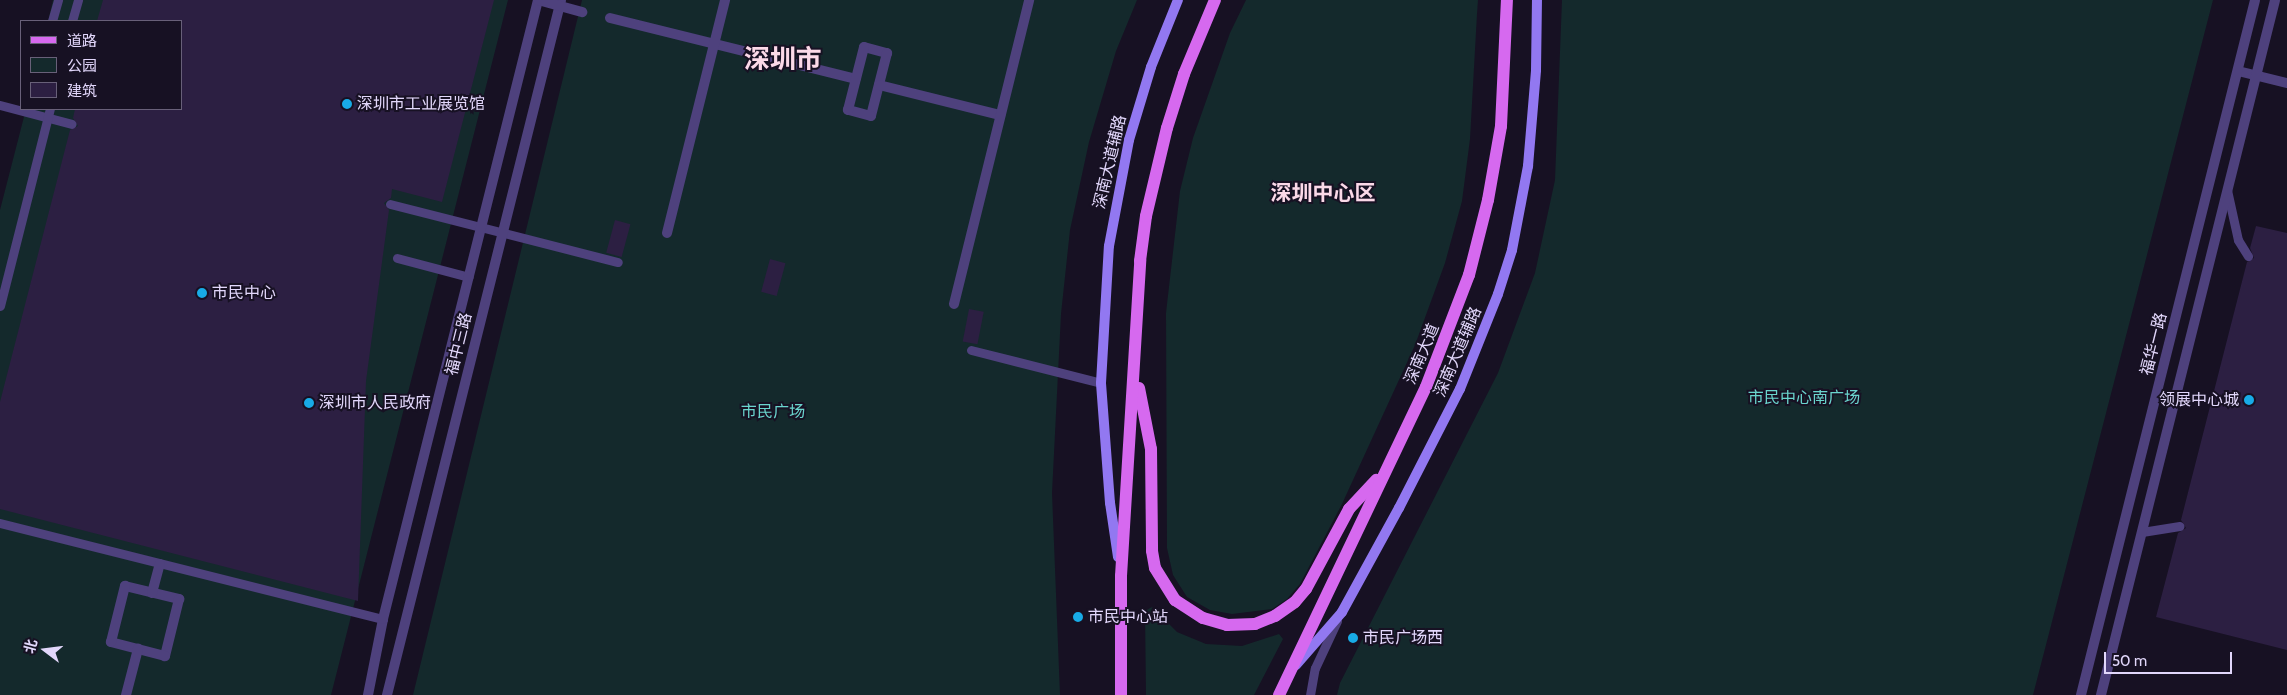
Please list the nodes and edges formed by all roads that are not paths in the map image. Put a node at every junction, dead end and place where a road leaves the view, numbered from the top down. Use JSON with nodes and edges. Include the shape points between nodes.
{"nodes":[{"id":1,"x":58,"y":0,"type":"edge"},
{"id":2,"x":78,"y":0,"type":"edge"},
{"id":3,"x":538,"y":0,"type":"edge"},
{"id":4,"x":561,"y":0,"type":"edge"},
{"id":5,"x":725,"y":0,"type":"edge"},
{"id":6,"x":1029,"y":0,"type":"edge"},
{"id":7,"x":1178,"y":0,"type":"edge"},
{"id":8,"x":1215,"y":0,"type":"edge"},
{"id":9,"x":1537,"y":0,"type":"edge"},
{"id":10,"x":2255,"y":0,"type":"edge"},
{"id":11,"x":2275,"y":0,"type":"edge"},
{"id":12,"x":1506,"y":2,"type":"edge"},
{"id":13,"x":582,"y":12,"type":"dead end"},
{"id":14,"x":610,"y":18,"type":"dead end"},
{"id":15,"x":52,"y":20,"type":"edge"},
{"id":16,"x":72,"y":20,"type":"edge"},
{"id":17,"x":714,"y":44,"type":"junction"},
{"id":18,"x":2238,"y":71,"type":"junction"},
{"id":19,"x":2256,"y":75,"type":"junction"},
{"id":20,"x":856,"y":79,"type":"junction"},
{"id":21,"x":2287,"y":83,"type":"edge"},
{"id":22,"x":879,"y":85,"type":"junction"},
{"id":23,"x":0,"y":105,"type":"edge"},
{"id":24,"x":20,"y":109,"type":"edge"},
{"id":25,"x":29,"y":111,"type":"edge"},
{"id":26,"x":49,"y":113,"type":"edge"},
{"id":27,"x":1000,"y":115,"type":"junction"},
{"id":28,"x":72,"y":124,"type":"dead end"},
{"id":29,"x":2227,"y":190,"type":"junction"},
{"id":30,"x":390,"y":204,"type":"dead end"},
{"id":31,"x":481,"y":227,"type":"junction"},
{"id":32,"x":502,"y":233,"type":"junction"},
{"id":33,"x":667,"y":233,"type":"dead end"},
{"id":34,"x":2248,"y":256,"type":"dead end"},
{"id":35,"x":397,"y":258,"type":"dead end"},
{"id":36,"x":618,"y":262,"type":"dead end"},
{"id":37,"x":469,"y":277,"type":"junction"},
{"id":38,"x":954,"y":304,"type":"dead end"},
{"id":39,"x":0,"y":306,"type":"edge"},
{"id":40,"x":971,"y":350,"type":"dead end"},
{"id":41,"x":1135,"y":370,"type":"junction"},
{"id":42,"x":1101,"y":383,"type":"junction"},
{"id":43,"x":1383,"y":473,"type":"junction"},
{"id":44,"x":0,"y":524,"type":"edge"},
{"id":45,"x":2180,"y":526,"type":"dead end"},
{"id":46,"x":2142,"y":532,"type":"junction"},
{"id":47,"x":160,"y":564,"type":"junction"},
{"id":48,"x":1121,"y":576,"type":"junction"},
{"id":49,"x":152,"y":593,"type":"junction"},
{"id":50,"x":1342,"y":612,"type":"junction"},
{"id":51,"x":383,"y":619,"type":"junction"},
{"id":52,"x":138,"y":649,"type":"junction"},
{"id":53,"x":1289,"y":673,"type":"junction"},
{"id":54,"x":126,"y":695,"type":"edge"},
{"id":55,"x":368,"y":695,"type":"edge"},
{"id":56,"x":386,"y":695,"type":"edge"},
{"id":57,"x":1121,"y":695,"type":"edge"},
{"id":58,"x":1279,"y":695,"type":"edge"},
{"id":59,"x":1310,"y":695,"type":"edge"},
{"id":60,"x":2081,"y":695,"type":"edge"},
{"id":61,"x":2101,"y":695,"type":"edge"}],
"edges":[{"from":1,"to":15,"type":"lane"},
{"from":2,"to":16,"type":"lane"},
{"from":3,"to":13,"type":"street","bridge":true},
{"from":3,"to":31,"type":"street","name":"福中三路"},
{"from":4,"to":32,"type":"street","name":"福中三路"},
{"from":5,"to":17,"type":"street"},
{"from":6,"to":27,"type":"street"},
{"from":7,"to":42,"type":"main road","name":"深南大道辅路","via":[[1151,66],[1119,177],[1109,246]]},
{"from":8,"to":41,"type":"main road","via":[[1184,74],[1156,172],[1140,261]]},
{"from":9,"to":50,"type":"main road","name":"深南大道辅路","via":[[1536,70],[1528,166],[1512,250],[1498,294],[1476,354],[1436,439]]},
{"from":10,"to":18,"type":"street","name":"福华一路"},
{"from":11,"to":19,"type":"street","name":"福华一路"},
{"from":12,"to":43,"type":"main road","name":"深南大道","via":[[1501,126],[1480,237],[1442,349]]},
{"from":14,"to":17,"type":"street"},
{"from":17,"to":20,"type":"street"},
{"from":17,"to":33,"type":"street"},
{"from":18,"to":19,"type":"street"},
{"from":18,"to":60,"type":"street","name":"福华一路"},
{"from":19,"to":21,"type":"street"},
{"from":19,"to":29,"type":"street","name":"福华一路"},
{"from":20,"to":22,"type":"street","via":[[848,110],[871,116]]},
{"from":20,"to":22,"type":"street","via":[[864,47],[887,53]]},
{"from":22,"to":27,"type":"street"},
{"from":23,"to":24,"type":"lane"},
{"from":25,"to":26,"type":"lane"},
{"from":26,"to":28,"type":"lane"},
{"from":26,"to":39,"type":"lane"},
{"from":27,"to":38,"type":"street"},
{"from":29,"to":34,"type":"lane","via":[[2238,240]]},
{"from":29,"to":46,"type":"street","name":"福华一路"},
{"from":30,"to":31,"type":"lane"},
{"from":31,"to":32,"type":"lane"},
{"from":31,"to":37,"type":"street","name":"福中三路"},
{"from":32,"to":36,"type":"lane"},
{"from":32,"to":56,"type":"street","name":"福中三路"},
{"from":35,"to":37,"type":"lane"},
{"from":37,"to":51,"type":"street","name":"福中三路"},
{"from":40,"to":42,"type":"lane"},
{"from":41,"to":43,"type":"main road","via":[[1152,449],[1152,551],[1155,568],[1176,600],[1203,618],[1226,625],[1255,624],[1275,616],[1295,602],[1350,509]]},
{"from":41,"to":48,"type":"main road"},
{"from":42,"to":48,"type":"main road","name":"深南大道辅路","via":[[1110,502]]},
{"from":43,"to":53,"type":"main road","name":"深南大道"},
{"from":44,"to":47,"type":"lane"},
{"from":45,"to":46,"type":"lane"},
{"from":46,"to":61,"type":"street","name":"福华一路"},
{"from":47,"to":49,"type":"street"},
{"from":47,"to":51,"type":"lane"},
{"from":48,"to":57,"type":"main road"},
{"from":49,"to":52,"type":"street","via":[[125,586],[111,642]]},
{"from":49,"to":52,"type":"street","via":[[179,599],[165,656]]},
{"from":50,"to":53,"type":"main road","name":"深南大道辅路"},
{"from":50,"to":59,"type":"lane","via":[[1315,668]]},
{"from":51,"to":55,"type":"street","name":"福中三路"},
{"from":52,"to":54,"type":"street"},
{"from":53,"to":58,"type":"main road","name":"深南大道"}]}
